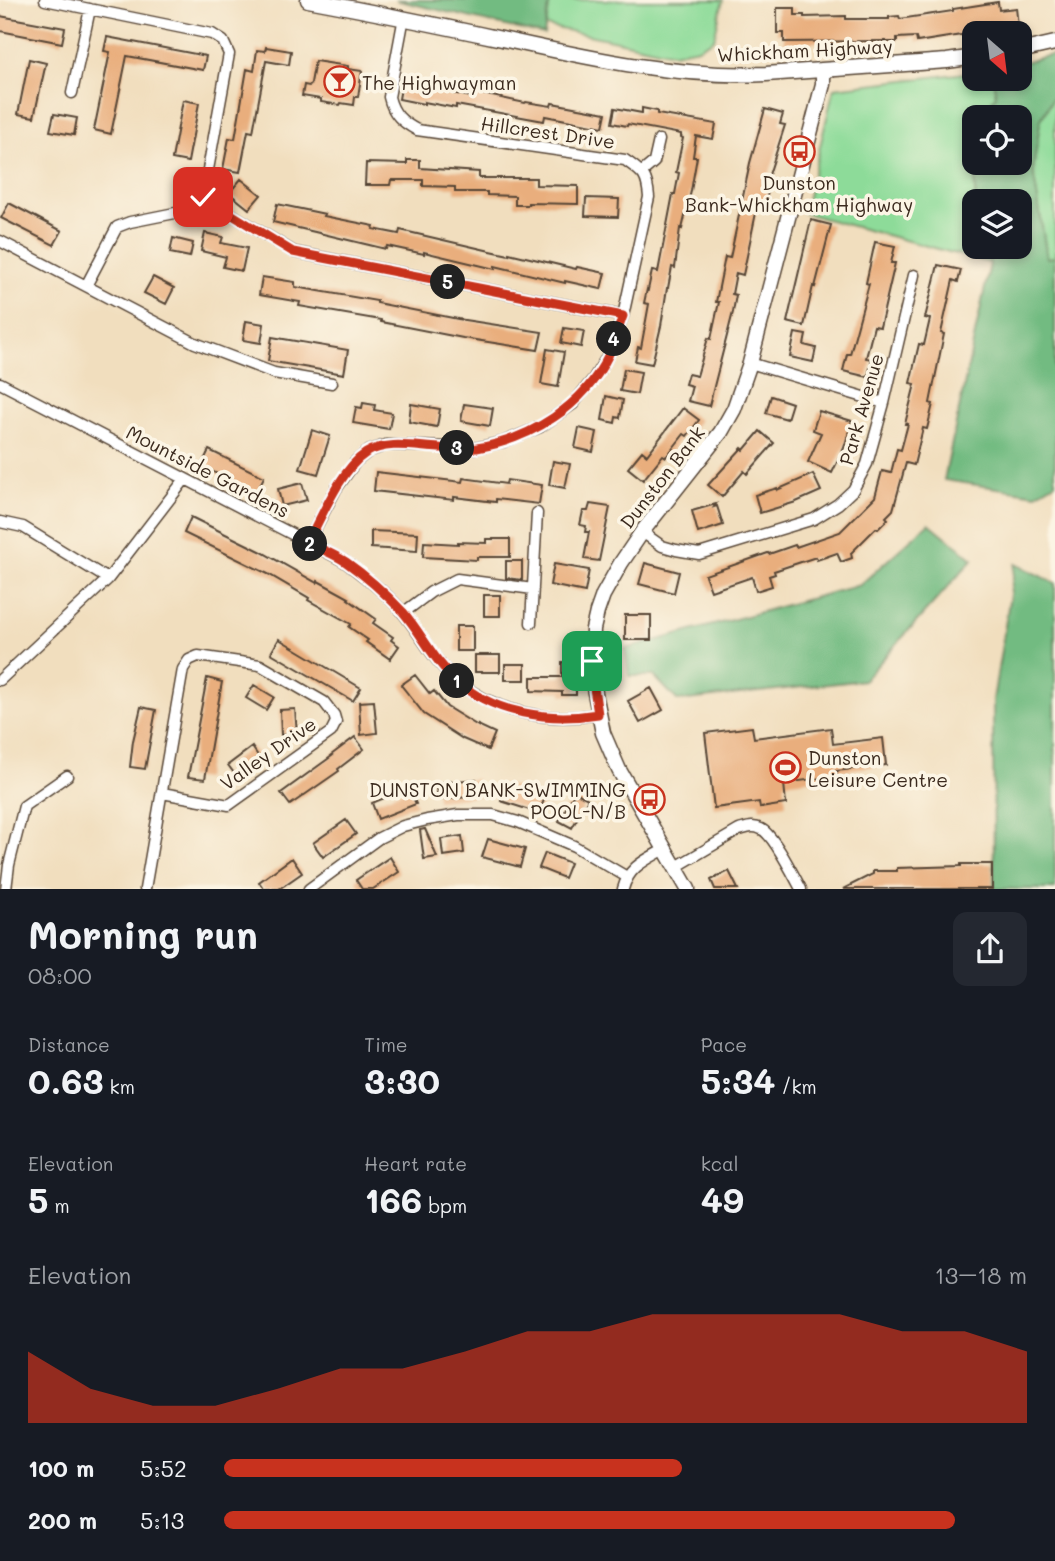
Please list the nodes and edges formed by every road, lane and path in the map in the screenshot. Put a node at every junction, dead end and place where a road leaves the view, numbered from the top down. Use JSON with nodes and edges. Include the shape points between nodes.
{"nodes":[{"id":1,"x":46,"y":0,"type":"edge"},
{"id":2,"x":308,"y":0,"type":"edge"},
{"id":3,"x":90,"y":9,"type":"junction"},
{"id":4,"x":404,"y":17,"type":"junction"},
{"id":5,"x":1055,"y":43,"type":"edge"},
{"id":6,"x":1032,"y":48,"type":"edge"},
{"id":7,"x":962,"y":59,"type":"edge"},
{"id":8,"x":823,"y":70,"type":"junction"},
{"id":9,"x":72,"y":93,"type":"dead end"},
{"id":10,"x":659,"y":140,"type":"dead end"},
{"id":11,"x":642,"y":172,"type":"junction"},
{"id":12,"x":203,"y":197,"type":"junction"},
{"id":13,"x":0,"y":241,"type":"edge"},
{"id":14,"x":914,"y":275,"type":"dead end"},
{"id":15,"x":86,"y":286,"type":"junction"},
{"id":16,"x":623,"y":316,"type":"junction"},
{"id":17,"x":750,"y":363,"type":"junction"},
{"id":18,"x":0,"y":383,"type":"edge"},
{"id":19,"x":332,"y":383,"type":"dead end"},
{"id":20,"x":884,"y":403,"type":"junction"},
{"id":21,"x":185,"y":479,"type":"junction"},
{"id":22,"x":537,"y":513,"type":"dead end"},
{"id":23,"x":0,"y":522,"type":"edge"},
{"id":24,"x":642,"y":532,"type":"junction"},
{"id":25,"x":308,"y":542,"type":"junction"},
{"id":26,"x":108,"y":579,"type":"junction"},
{"id":27,"x":533,"y":589,"type":"junction"},
{"id":28,"x":403,"y":613,"type":"junction"},
{"id":29,"x":531,"y":623,"type":"dead end"},
{"id":30,"x":2,"y":674,"type":"edge"},
{"id":31,"x":598,"y":714,"type":"junction"},
{"id":32,"x":67,"y":776,"type":"dead end"},
{"id":33,"x":162,"y":793,"type":"junction"},
{"id":34,"x":665,"y":849,"type":"junction"},
{"id":35,"x":5,"y":864,"type":"edge"},
{"id":36,"x":676,"y":867,"type":"junction"},
{"id":37,"x":627,"y":877,"type":"junction"},
{"id":38,"x":6,"y":889,"type":"edge"},
{"id":39,"x":145,"y":889,"type":"edge"},
{"id":40,"x":309,"y":889,"type":"edge"},
{"id":41,"x":623,"y":889,"type":"edge"},
{"id":42,"x":688,"y":889,"type":"edge"},
{"id":43,"x":801,"y":889,"type":"edge"}],
"edges":[{"from":1,"to":3,"type":"street"},
{"from":2,"to":4,"type":"street","name":"Whickham Highway"},
{"from":3,"to":9,"type":"street"},
{"from":3,"to":12,"type":"street","via":[[212,34],[223,41],[229,54]]},
{"from":4,"to":8,"type":"street","name":"Whickham Highway","via":[[650,69],[736,75]]},
{"from":4,"to":11,"type":"street","name":"Hillcrest Drive","via":[[389,97],[403,123],[417,130],[625,160]]},
{"from":5,"to":6,"type":"street"},
{"from":7,"to":8,"type":"street","name":"Whickham Highway"},
{"from":8,"to":17,"type":"street","name":"Dunston Bank"},
{"from":10,"to":11,"type":"street","via":[[654,162]]},
{"from":11,"to":16,"type":"street","via":[[649,197]]},
{"from":12,"to":15,"type":"street","via":[[190,210],[117,227]]},
{"from":12,"to":16,"type":"street","via":[[293,252]]},
{"from":13,"to":15,"type":"street"},
{"from":14,"to":20,"type":"street","name":"Park Avenue"},
{"from":15,"to":19,"type":"street","via":[[195,344],[274,373]]},
{"from":16,"to":25,"type":"street","via":[[607,357],[573,404],[540,426],[503,442],[475,448],[386,445],[369,451],[336,489]]},
{"from":17,"to":20,"type":"street"},
{"from":17,"to":24,"type":"street","name":"Dunston Bank","via":[[721,432]]},
{"from":18,"to":21,"type":"street","name":"Mountside Gardens"},
{"from":20,"to":24,"type":"street","name":"Park Avenue","via":[[866,464],[853,490],[814,519],[699,554],[662,546]]},
{"from":21,"to":25,"type":"street","name":"Mountside Gardens"},
{"from":21,"to":26,"type":"street"},
{"from":22,"to":27,"type":"street"},
{"from":23,"to":26,"type":"street","via":[[23,527]]},
{"from":24,"to":31,"type":"street","name":"Dunston Bank","via":[[597,612],[592,661]]},
{"from":25,"to":28,"type":"street","name":"Mountside Gardens","via":[[344,561]]},
{"from":26,"to":30,"type":"street"},
{"from":27,"to":28,"type":"street","via":[[457,579]]},
{"from":27,"to":29,"type":"street"},
{"from":28,"to":31,"type":"street","name":"Mountside Gardens","via":[[456,680],[483,698],[548,717]]},
{"from":31,"to":34,"type":"street","name":"Dunston Bank","via":[[614,761]]},
{"from":32,"to":35,"type":"street","via":[[24,806]]},
{"from":33,"to":33,"type":"street","name":"Valley Drive","via":[[183,670],[189,660],[198,656],[260,665],[324,702],[334,715],[331,732],[229,805]]},
{"from":33,"to":39,"type":"street"},
{"from":34,"to":36,"type":"street","name":"Dunston Bank"},
{"from":34,"to":37,"type":"street"},
{"from":35,"to":38,"type":"street"},
{"from":36,"to":42,"type":"street","name":"Dunston Bank"},
{"from":36,"to":43,"type":"street","via":[[739,830],[758,828],[769,836]]},
{"from":37,"to":40,"type":"street","via":[[574,846],[518,822],[493,815],[458,815],[403,826]]},
{"from":37,"to":41,"type":"street"}]}
